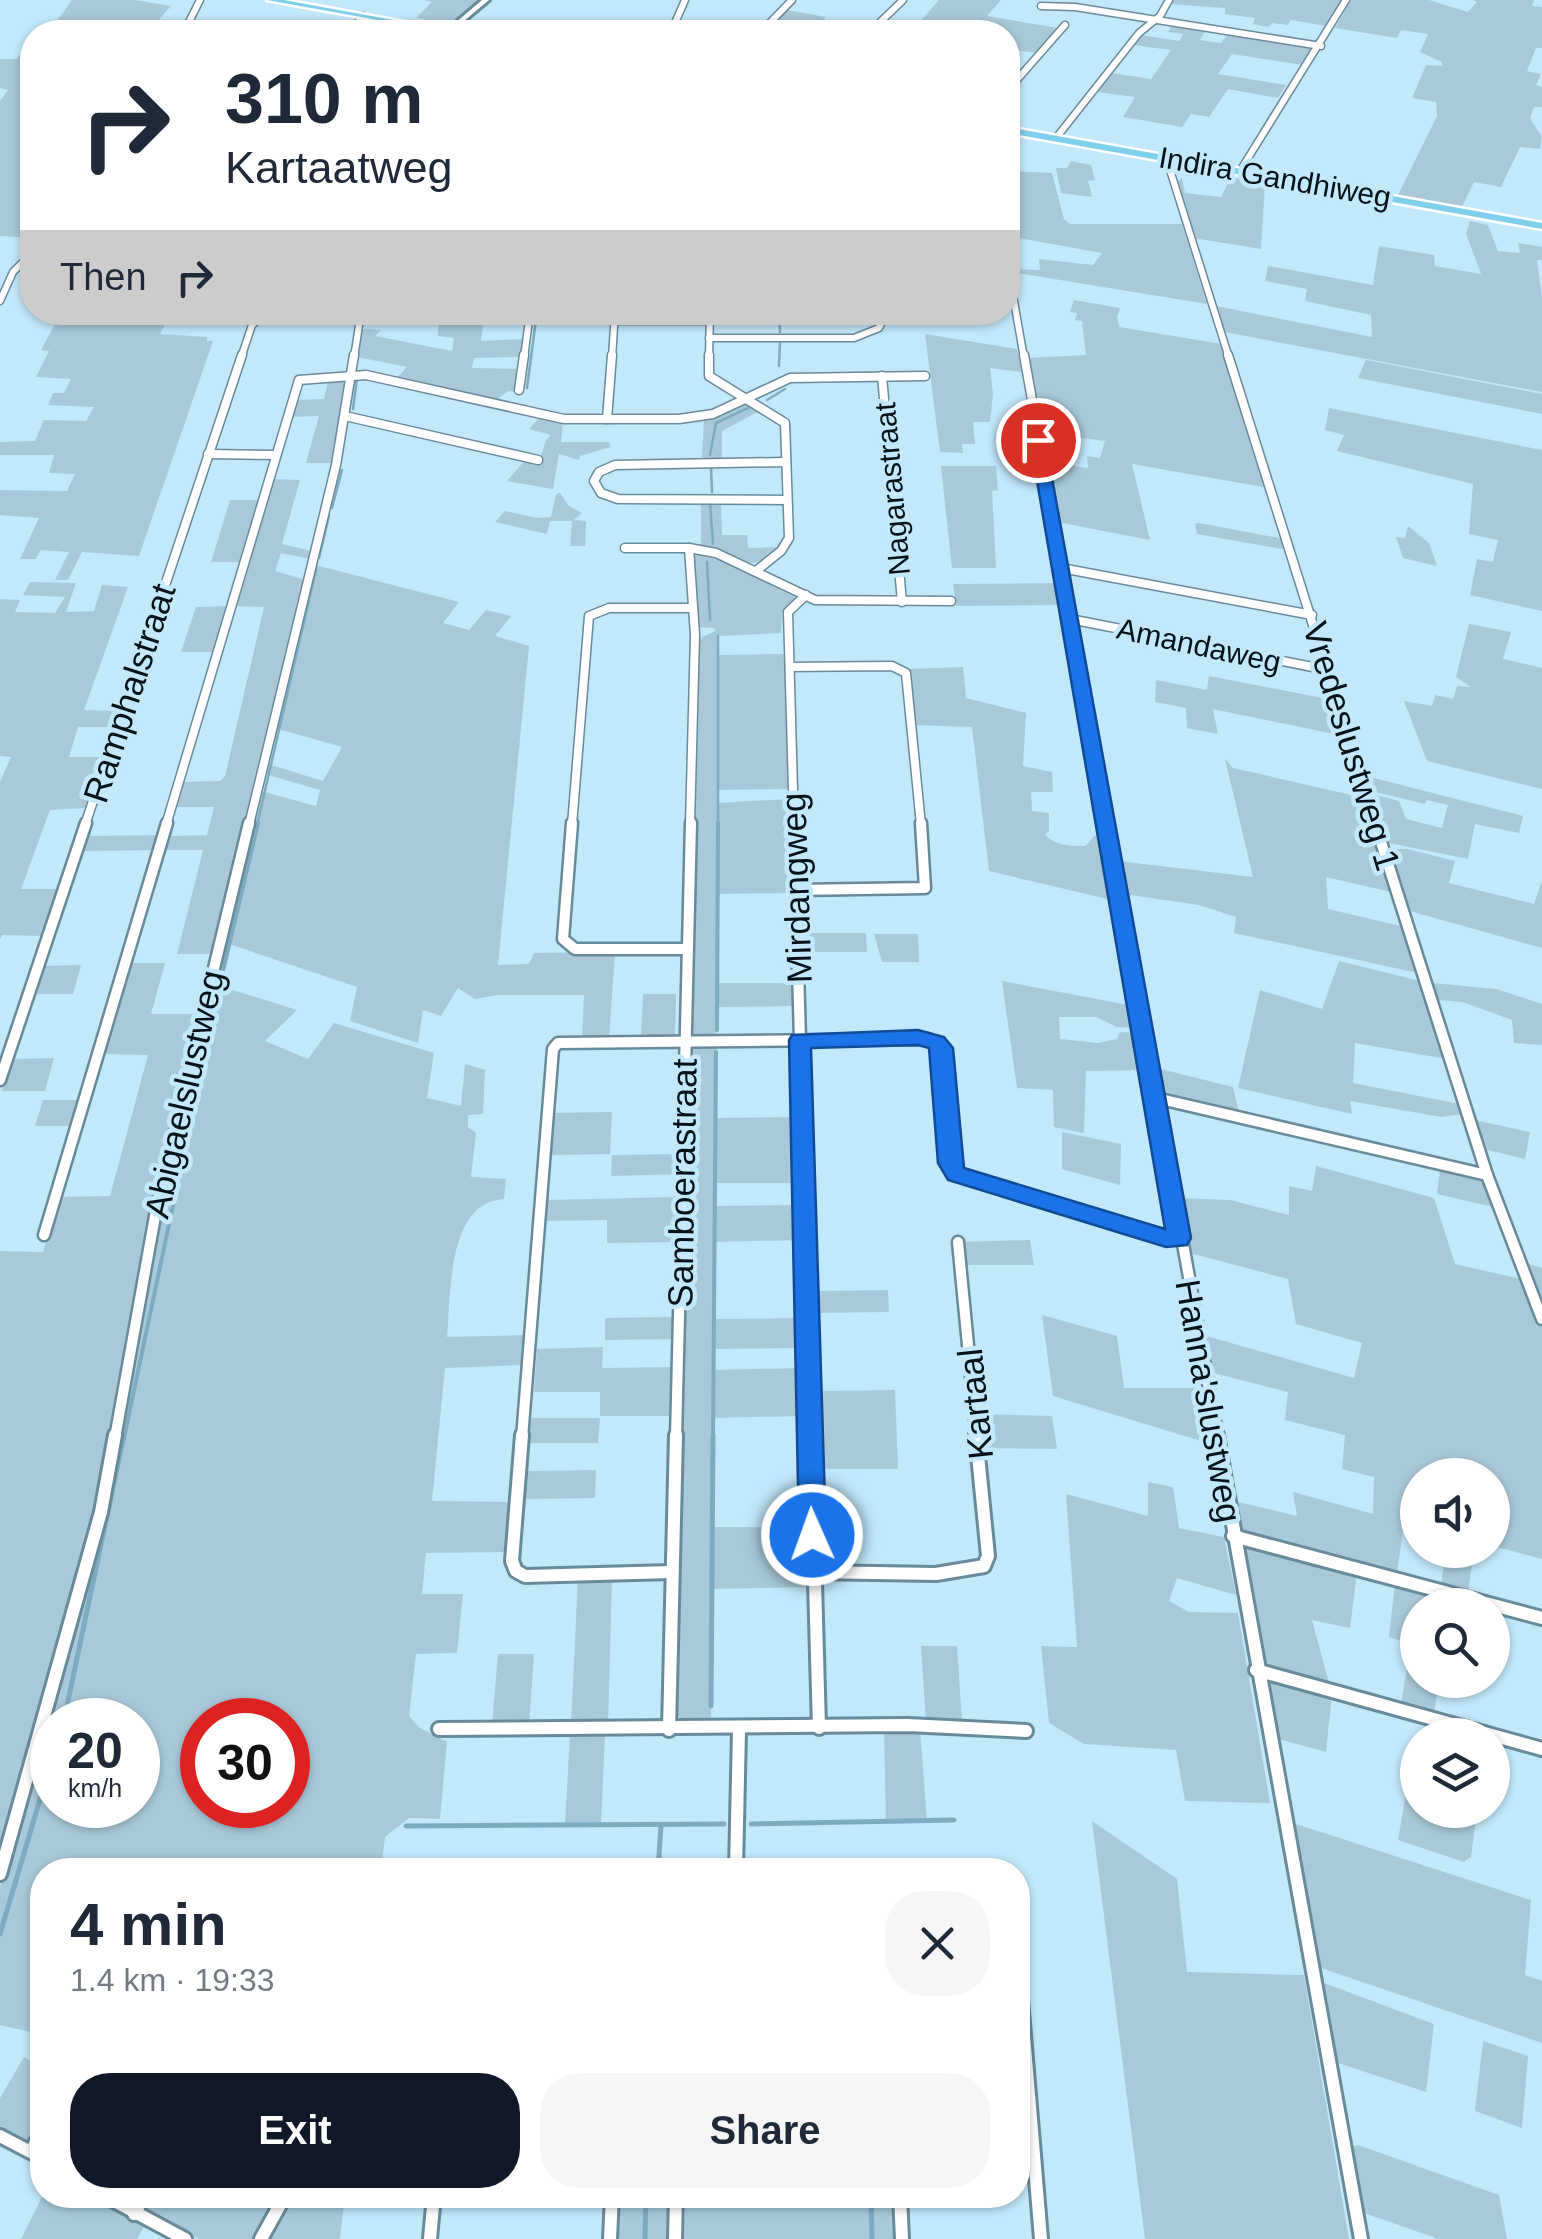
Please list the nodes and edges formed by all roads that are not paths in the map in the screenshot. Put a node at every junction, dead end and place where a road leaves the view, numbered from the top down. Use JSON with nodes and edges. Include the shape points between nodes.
{"nodes":[{"id":1,"x":271,"y":0,"type":"edge"},
{"id":2,"x":486,"y":0,"type":"edge"},
{"id":3,"x":792,"y":0,"type":"edge"},
{"id":4,"x":903,"y":0,"type":"edge"},
{"id":5,"x":1169,"y":0,"type":"edge"},
{"id":6,"x":1346,"y":0,"type":"edge"},
{"id":7,"x":1041,"y":6,"type":"dead end"},
{"id":8,"x":363,"y":16,"type":"junction"},
{"id":9,"x":360,"y":20,"type":"edge"},
{"id":10,"x":381,"y":20,"type":"edge"},
{"id":11,"x":465,"y":20,"type":"edge"},
{"id":12,"x":773,"y":20,"type":"edge"},
{"id":13,"x":882,"y":20,"type":"edge"},
{"id":14,"x":1152,"y":21,"type":"junction"},
{"id":15,"x":1064,"y":25,"type":"dead end"},
{"id":16,"x":1321,"y":46,"type":"junction"},
{"id":17,"x":1020,"y":76,"type":"edge"},
{"id":18,"x":1020,"y":132,"type":"edge"},
{"id":19,"x":1056,"y":138,"type":"junction"},
{"id":20,"x":1174,"y":164,"type":"junction"},
{"id":21,"x":1240,"y":171,"type":"junction"},
{"id":22,"x":1542,"y":226,"type":"edge"},
{"id":23,"x":20,"y":265,"type":"edge"},
{"id":24,"x":0,"y":302,"type":"edge"},
{"id":25,"x":252,"y":325,"type":"edge"},
{"id":26,"x":359,"y":325,"type":"edge"},
{"id":27,"x":528,"y":325,"type":"edge"},
{"id":28,"x":614,"y":325,"type":"edge"},
{"id":29,"x":710,"y":325,"type":"edge"},
{"id":30,"x":880,"y":325,"type":"edge"},
{"id":31,"x":1018,"y":325,"type":"edge"},
{"id":32,"x":709,"y":338,"type":"junction"},
{"id":33,"x":350,"y":375,"type":"junction"},
{"id":34,"x":882,"y":376,"type":"junction"},
{"id":35,"x":925,"y":376,"type":"dead end"},
{"id":36,"x":520,"y":390,"type":"dead end"},
{"id":37,"x":747,"y":399,"type":"junction"},
{"id":38,"x":345,"y":416,"type":"junction"},
{"id":39,"x":607,"y":419,"type":"junction"},
{"id":40,"x":208,"y":454,"type":"junction"},
{"id":41,"x":276,"y":455,"type":"junction"},
{"id":42,"x":538,"y":460,"type":"dead end"},
{"id":43,"x":785,"y":462,"type":"junction"},
{"id":44,"x":787,"y":500,"type":"junction"},
{"id":45,"x":625,"y":548,"type":"dead end"},
{"id":46,"x":690,"y":548,"type":"junction"},
{"id":47,"x":1061,"y":568,"type":"junction"},
{"id":48,"x":756,"y":570,"type":"junction"},
{"id":49,"x":806,"y":595,"type":"junction"},
{"id":50,"x":950,"y":601,"type":"dead end"},
{"id":51,"x":902,"y":602,"type":"junction"},
{"id":52,"x":693,"y":608,"type":"junction"},
{"id":53,"x":1312,"y":615,"type":"junction"},
{"id":54,"x":1070,"y":619,"type":"junction"},
{"id":55,"x":790,"y":667,"type":"junction"},
{"id":56,"x":1328,"y":670,"type":"junction"},
{"id":57,"x":795,"y":890,"type":"junction"},
{"id":58,"x":688,"y":948,"type":"junction"},
{"id":59,"x":800,"y":1040,"type":"junction"},
{"id":60,"x":686,"y":1041,"type":"junction"},
{"id":61,"x":0,"y":1080,"type":"edge"},
{"id":62,"x":1156,"y":1098,"type":"junction"},
{"id":63,"x":1487,"y":1176,"type":"junction"},
{"id":64,"x":44,"y":1235,"type":"dead end"},
{"id":65,"x":1179,"y":1238,"type":"junction"},
{"id":66,"x":958,"y":1242,"type":"dead end"},
{"id":67,"x":1542,"y":1319,"type":"edge"},
{"id":68,"x":1234,"y":1536,"type":"junction"},
{"id":69,"x":672,"y":1572,"type":"junction"},
{"id":70,"x":814,"y":1572,"type":"junction"},
{"id":71,"x":1542,"y":1618,"type":"edge"},
{"id":72,"x":1256,"y":1670,"type":"junction"},
{"id":73,"x":819,"y":1728,"type":"junction"},
{"id":74,"x":439,"y":1729,"type":"dead end"},
{"id":75,"x":669,"y":1730,"type":"junction"},
{"id":76,"x":739,"y":1730,"type":"junction"},
{"id":77,"x":1026,"y":1731,"type":"dead end"},
{"id":78,"x":1542,"y":1749,"type":"edge"},
{"id":79,"x":736,"y":1858,"type":"edge"},
{"id":80,"x":0,"y":1874,"type":"edge"},
{"id":81,"x":1030,"y":2107,"type":"edge"},
{"id":82,"x":0,"y":2136,"type":"edge"},
{"id":83,"x":30,"y":2151,"type":"edge"},
{"id":84,"x":124,"y":2208,"type":"edge"},
{"id":85,"x":137,"y":2208,"type":"edge"},
{"id":86,"x":278,"y":2208,"type":"edge"},
{"id":87,"x":433,"y":2208,"type":"edge"},
{"id":88,"x":611,"y":2208,"type":"edge"},
{"id":89,"x":675,"y":2208,"type":"edge"},
{"id":90,"x":901,"y":2208,"type":"edge"},
{"id":91,"x":134,"y":2214,"type":"junction"},
{"id":92,"x":185,"y":2239,"type":"edge"},
{"id":93,"x":262,"y":2239,"type":"edge"},
{"id":94,"x":430,"y":2239,"type":"edge"},
{"id":95,"x":610,"y":2239,"type":"edge"},
{"id":96,"x":674,"y":2239,"type":"edge"},
{"id":97,"x":902,"y":2239,"type":"edge"},
{"id":98,"x":1041,"y":2239,"type":"edge"},
{"id":99,"x":1361,"y":2239,"type":"edge"}],
"edges":[{"from":1,"to":8,"type":"main road"},
{"from":2,"to":11,"type":"street"},
{"from":3,"to":12,"type":"street"},
{"from":4,"to":13,"type":"street"},
{"from":5,"to":14,"type":"street"},
{"from":6,"to":16,"type":"street"},
{"from":7,"to":14,"type":"street"},
{"from":8,"to":9,"type":"street"},
{"from":8,"to":10,"type":"main road"},
{"from":14,"to":16,"type":"street"},
{"from":14,"to":19,"type":"street"},
{"from":15,"to":17,"type":"street"},
{"from":16,"to":21,"type":"street"},
{"from":18,"to":19,"type":"main road","name":"Indira Gandhiweg"},
{"from":19,"to":20,"type":"main road","name":"Indira Gandhiweg"},
{"from":20,"to":21,"type":"main road","name":"Indira Gandhiweg"},
{"from":20,"to":53,"type":"street","name":"Vredeslustweg 1"},
{"from":21,"to":22,"type":"main road","name":"Indira Gandhiweg"},
{"from":23,"to":24,"type":"street"},
{"from":25,"to":40,"type":"street","name":"Ramphalstraat"},
{"from":26,"to":33,"type":"street","name":"Abigaelslustweg"},
{"from":27,"to":36,"type":"street"},
{"from":28,"to":39,"type":"street"},
{"from":29,"to":32,"type":"street"},
{"from":30,"to":32,"type":"street","via":[[854,338]]},
{"from":31,"to":47,"type":"street","name":"Hanna'slustweg"},
{"from":32,"to":37,"type":"street","via":[[709,376]]},
{"from":33,"to":38,"type":"street","name":"Abigaelslustweg"},
{"from":33,"to":39,"type":"street","via":[[564,419]]},
{"from":33,"to":41,"type":"street","via":[[299,380]]},
{"from":34,"to":35,"type":"street"},
{"from":34,"to":37,"type":"street","via":[[790,378]]},
{"from":34,"to":51,"type":"street","name":"Nagarastraat"},
{"from":37,"to":39,"type":"street","via":[[702,417]]},
{"from":37,"to":43,"type":"street","via":[[785,423]]},
{"from":38,"to":42,"type":"street"},
{"from":38,"to":80,"type":"street","name":"Abigaelslustweg","via":[[176,1120],[101,1512]]},
{"from":40,"to":41,"type":"street"},
{"from":40,"to":61,"type":"street","name":"Ramphalstraat"},
{"from":41,"to":64,"type":"street"},
{"from":43,"to":44,"type":"street"},
{"from":43,"to":44,"type":"street","via":[[614,464],[594,481],[601,493],[618,499]]},
{"from":44,"to":48,"type":"street","via":[[786,545]]},
{"from":45,"to":46,"type":"street"},
{"from":46,"to":48,"type":"street"},
{"from":46,"to":52,"type":"street","name":"Samboerastraat"},
{"from":47,"to":53,"type":"street"},
{"from":47,"to":54,"type":"street","name":"Hanna'slustweg"},
{"from":48,"to":49,"type":"street"},
{"from":49,"to":51,"type":"street"},
{"from":49,"to":55,"type":"street","name":"Mirdangweg","via":[[788,612]]},
{"from":50,"to":51,"type":"street"},
{"from":52,"to":58,"type":"street","name":"Samboerastraat"},
{"from":52,"to":58,"type":"street","via":[[609,608],[589,616],[563,939],[574,949]]},
{"from":53,"to":56,"type":"street","name":"Vredeslustweg 1"},
{"from":54,"to":56,"type":"street","name":"Amandaweg"},
{"from":54,"to":62,"type":"street","name":"Hanna'slustweg"},
{"from":55,"to":57,"type":"street","name":"Mirdangweg"},
{"from":55,"to":57,"type":"street","via":[[892,666],[906,673],[927,881],[915,890]]},
{"from":56,"to":63,"type":"street","name":"Vredeslustweg 1"},
{"from":57,"to":59,"type":"street","name":"Mirdangweg"},
{"from":58,"to":60,"type":"street","name":"Samboerastraat"},
{"from":59,"to":60,"type":"street"},
{"from":59,"to":65,"type":"street","via":[[936,1043],[942,1048],[956,1174]]},
{"from":59,"to":70,"type":"street","name":"Mirdangweg"},
{"from":60,"to":69,"type":"street","name":"Samboerastraat"},
{"from":60,"to":69,"type":"street","via":[[565,1041],[554,1048],[512,1562],[525,1576]]},
{"from":62,"to":63,"type":"street"},
{"from":62,"to":65,"type":"street","name":"Hanna'slustweg"},
{"from":63,"to":67,"type":"street","name":"Vredeslustweg 1"},
{"from":65,"to":68,"type":"street","name":"Hanna'slustweg"},
{"from":66,"to":70,"type":"street","name":"Kartaal","via":[[982,1472],[984,1566],[936,1574]]},
{"from":68,"to":71,"type":"street"},
{"from":68,"to":72,"type":"street","name":"Hanna'slustweg"},
{"from":69,"to":75,"type":"street","name":"Samboerastraat"},
{"from":70,"to":73,"type":"street","name":"Mirdangweg"},
{"from":72,"to":78,"type":"street"},
{"from":72,"to":99,"type":"street","name":"Hanna'slustweg"},
{"from":73,"to":76,"type":"street"},
{"from":73,"to":77,"type":"street","via":[[908,1724]]},
{"from":74,"to":75,"type":"street"},
{"from":75,"to":76,"type":"street"},
{"from":76,"to":79,"type":"street"},
{"from":81,"to":98,"type":"street"},
{"from":82,"to":83,"type":"street"},
{"from":84,"to":91,"type":"street"},
{"from":85,"to":91,"type":"street"},
{"from":86,"to":93,"type":"street"},
{"from":87,"to":94,"type":"street"},
{"from":88,"to":95,"type":"street"},
{"from":89,"to":96,"type":"street"},
{"from":90,"to":97,"type":"street"},
{"from":91,"to":92,"type":"street"}]}
